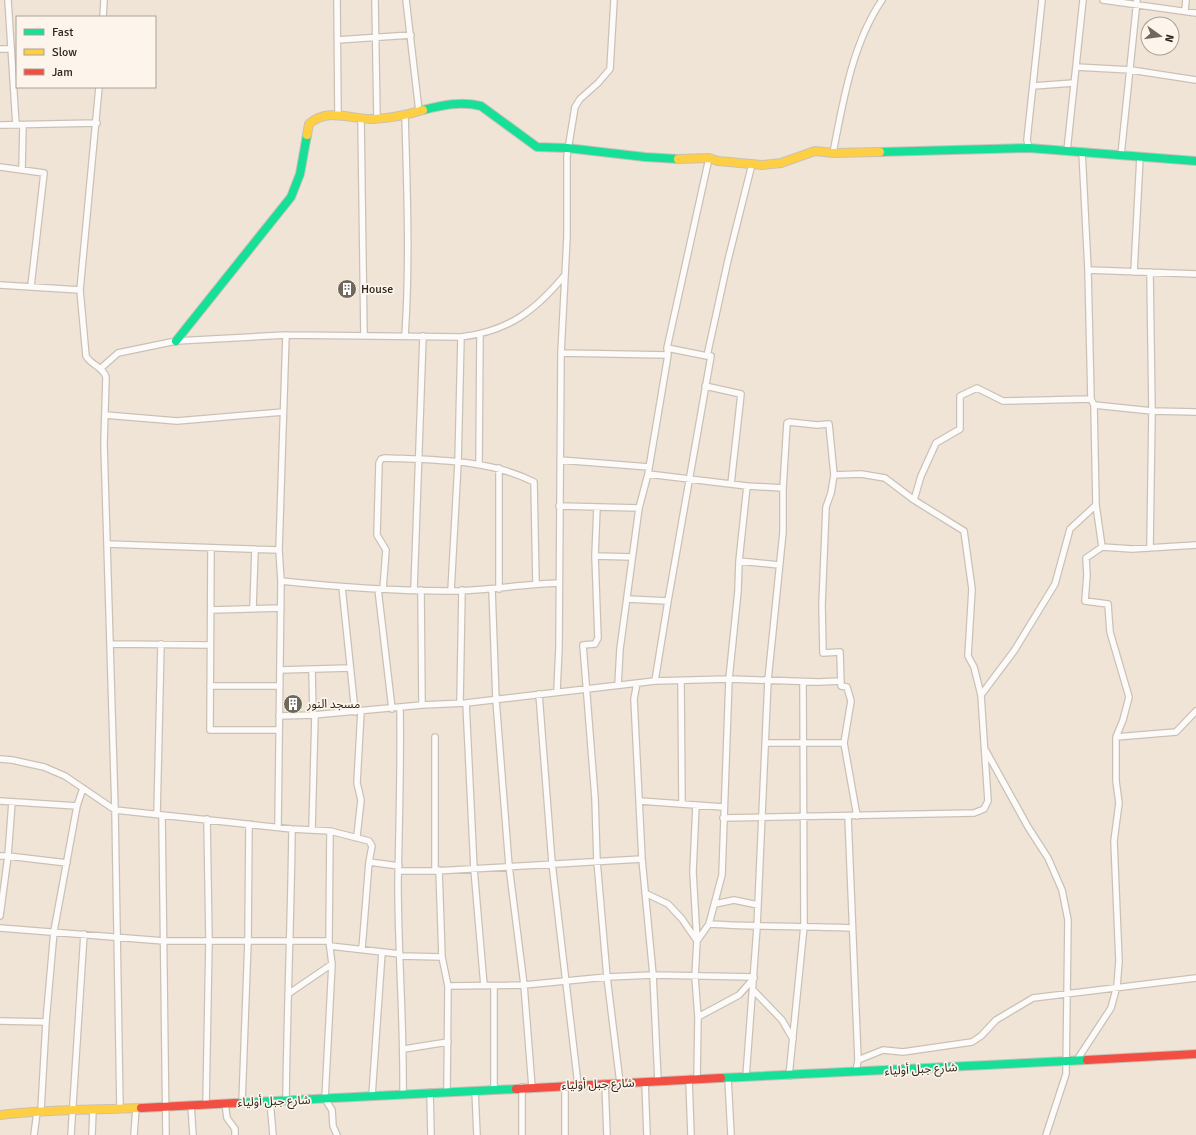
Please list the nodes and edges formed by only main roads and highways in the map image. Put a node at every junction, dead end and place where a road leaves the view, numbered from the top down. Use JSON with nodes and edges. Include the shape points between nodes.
{"nodes":[{"id":1,"x":1196,"y":161,"type":"edge"},
{"id":2,"x":176,"y":341,"type":"road end"},
{"id":3,"x":1196,"y":1054,"type":"edge"},
{"id":4,"x":0,"y":1115,"type":"edge"}],
"edges":[{"from":1,"to":2,"type":"main road","via":[[1029,148],[833,153],[815,151],[781,163],[762,165],[709,158],[645,157],[567,148],[544,148],[517,134],[481,106],[474,104],[458,104],[377,118],[361,119],[338,115],[318,117],[309,124],[300,174],[291,197]]},
{"from":3,"to":4,"type":"main road","name":"شارع جبل أولياء","via":[[206,1105],[39,1111]]}]}
